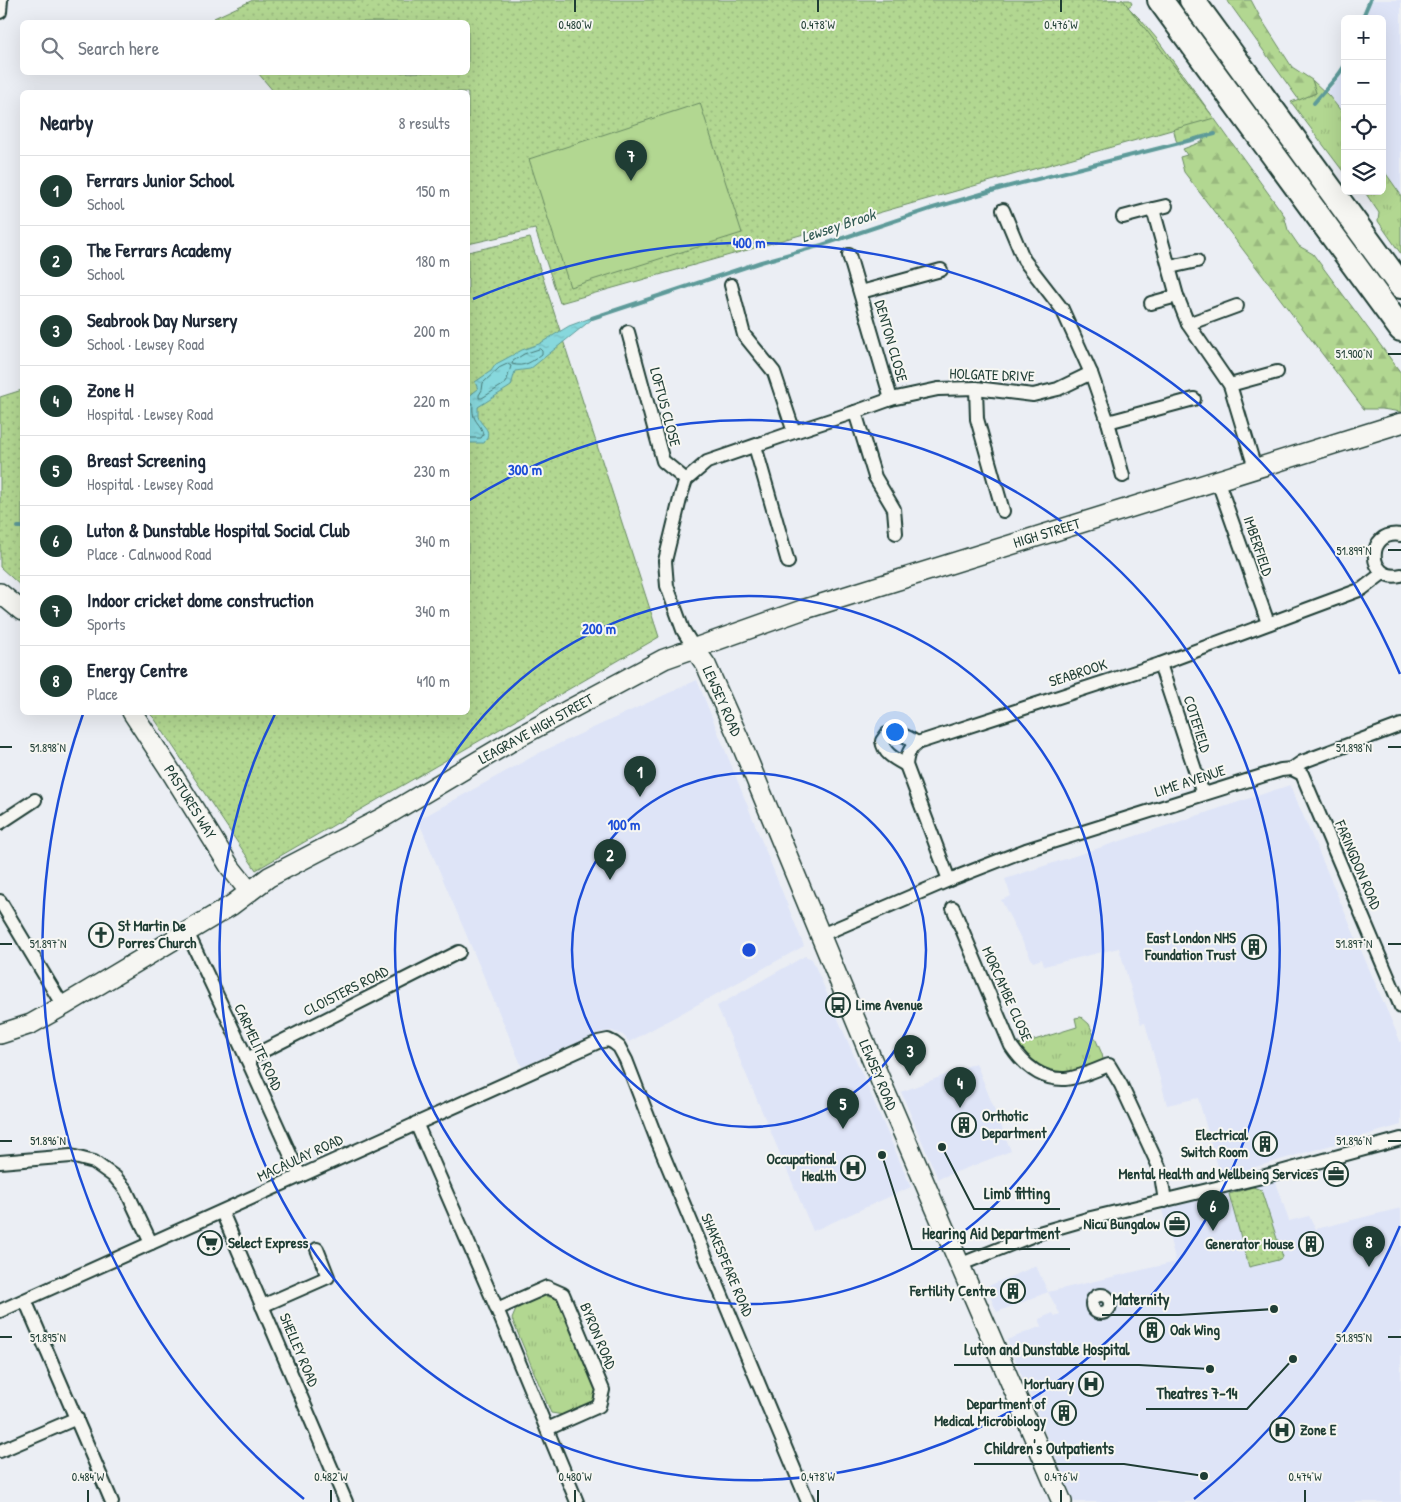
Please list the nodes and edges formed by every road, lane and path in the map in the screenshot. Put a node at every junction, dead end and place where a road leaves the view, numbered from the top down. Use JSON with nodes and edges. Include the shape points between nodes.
{"nodes":[{"id":1,"x":1,"y":0,"type":"edge"},
{"id":2,"x":1160,"y":0,"type":"edge"},
{"id":3,"x":1192,"y":0,"type":"edge"},
{"id":4,"x":0,"y":12,"type":"edge"},
{"id":5,"x":1166,"y":206,"type":"dead end"},
{"id":6,"x":1004,"y":210,"type":"dead end"},
{"id":7,"x":1153,"y":210,"type":"junction"},
{"id":8,"x":1123,"y":217,"type":"dead end"},
{"id":9,"x":849,"y":255,"type":"dead end"},
{"id":10,"x":1197,"y":261,"type":"dead end"},
{"id":11,"x":1170,"y":267,"type":"junction"},
{"id":12,"x":941,"y":270,"type":"dead end"},
{"id":13,"x":731,"y":285,"type":"dead end"},
{"id":14,"x":1401,"y":286,"type":"edge"},
{"id":15,"x":861,"y":292,"type":"junction"},
{"id":16,"x":1177,"y":296,"type":"junction"},
{"id":17,"x":1151,"y":303,"type":"dead end"},
{"id":18,"x":1237,"y":306,"type":"dead end"},
{"id":19,"x":1188,"y":324,"type":"junction"},
{"id":20,"x":1401,"y":329,"type":"edge"},
{"id":21,"x":628,"y":332,"type":"dead end"},
{"id":22,"x":1277,"y":372,"type":"dead end"},
{"id":23,"x":1091,"y":373,"type":"junction"},
{"id":24,"x":1230,"y":385,"type":"junction"},
{"id":25,"x":976,"y":388,"type":"junction"},
{"id":26,"x":891,"y":399,"type":"junction"},
{"id":27,"x":1194,"y":399,"type":"dead end"},
{"id":28,"x":855,"y":412,"type":"junction"},
{"id":29,"x":1108,"y":422,"type":"junction"},
{"id":30,"x":1401,"y":423,"type":"edge"},
{"id":31,"x":794,"y":432,"type":"junction"},
{"id":32,"x":755,"y":446,"type":"junction"},
{"id":33,"x":1255,"y":468,"type":"junction"},
{"id":34,"x":1123,"y":476,"type":"dead end"},
{"id":35,"x":1218,"y":479,"type":"junction"},
{"id":36,"x":686,"y":480,"type":"junction"},
{"id":37,"x":1003,"y":511,"type":"dead end"},
{"id":38,"x":896,"y":533,"type":"dead end"},
{"id":39,"x":1401,"y":535,"type":"edge"},
{"id":40,"x":788,"y":562,"type":"dead end"},
{"id":41,"x":1383,"y":572,"type":"junction"},
{"id":42,"x":1401,"y":575,"type":"edge"},
{"id":43,"x":0,"y":593,"type":"edge"},
{"id":44,"x":20,"y":610,"type":"edge"},
{"id":45,"x":1268,"y":624,"type":"junction"},
{"id":46,"x":694,"y":648,"type":"junction"},
{"id":47,"x":1160,"y":664,"type":"junction"},
{"id":48,"x":134,"y":715,"type":"edge"},
{"id":49,"x":1401,"y":725,"type":"edge"},
{"id":50,"x":917,"y":743,"type":"junction"},
{"id":51,"x":906,"y":765,"type":"junction"},
{"id":52,"x":1292,"y":769,"type":"junction"},
{"id":53,"x":1203,"y":794,"type":"junction"},
{"id":54,"x":35,"y":800,"type":"dead end"},
{"id":55,"x":0,"y":823,"type":"edge"},
{"id":56,"x":949,"y":880,"type":"junction"},
{"id":57,"x":249,"y":891,"type":"junction"},
{"id":58,"x":0,"y":901,"type":"edge"},
{"id":59,"x":953,"y":908,"type":"dead end"},
{"id":60,"x":187,"y":932,"type":"junction"},
{"id":61,"x":821,"y":935,"type":"junction"},
{"id":62,"x":459,"y":952,"type":"dead end"},
{"id":63,"x":62,"y":1006,"type":"junction"},
{"id":64,"x":1401,"y":1007,"type":"edge"},
{"id":65,"x":0,"y":1034,"type":"edge"},
{"id":66,"x":614,"y":1043,"type":"joint"},
{"id":67,"x":247,"y":1059,"type":"junction"},
{"id":68,"x":416,"y":1123,"type":"junction"},
{"id":69,"x":1401,"y":1139,"type":"edge"},
{"id":70,"x":0,"y":1162,"type":"edge"},
{"id":71,"x":300,"y":1176,"type":"junction"},
{"id":72,"x":1165,"y":1200,"type":"junction"},
{"id":73,"x":222,"y":1212,"type":"junction"},
{"id":74,"x":150,"y":1243,"type":"junction"},
{"id":75,"x":317,"y":1249,"type":"dead end"},
{"id":76,"x":959,"y":1265,"type":"junction"},
{"id":77,"x":25,"y":1300,"type":"junction"},
{"id":78,"x":262,"y":1306,"type":"junction"},
{"id":79,"x":497,"y":1309,"type":"junction"},
{"id":80,"x":0,"y":1311,"type":"edge"},
{"id":81,"x":77,"y":1418,"type":"junction"},
{"id":82,"x":547,"y":1429,"type":"junction"},
{"id":83,"x":0,"y":1451,"type":"edge"},
{"id":84,"x":112,"y":1502,"type":"edge"},
{"id":85,"x":346,"y":1502,"type":"edge"},
{"id":86,"x":577,"y":1502,"type":"edge"},
{"id":87,"x":808,"y":1502,"type":"edge"},
{"id":88,"x":1062,"y":1502,"type":"edge"}],
"edges":[{"from":1,"to":4,"type":"street"},
{"from":2,"to":20,"type":"highway"},
{"from":3,"to":14,"type":"highway"},
{"from":5,"to":7,"type":"street"},
{"from":6,"to":23,"type":"street","via":[[1024,260],[1062,309]]},
{"from":7,"to":8,"type":"street"},
{"from":7,"to":11,"type":"street"},
{"from":9,"to":15,"type":"street","name":"DENTON CLOSE"},
{"from":10,"to":11,"type":"street"},
{"from":11,"to":16,"type":"street"},
{"from":12,"to":15,"type":"street","name":"DENTON CLOSE"},
{"from":13,"to":31,"type":"street","via":[[744,335],[774,372]]},
{"from":15,"to":26,"type":"street","name":"DENTON CLOSE"},
{"from":16,"to":17,"type":"street"},
{"from":16,"to":19,"type":"street"},
{"from":18,"to":19,"type":"street"},
{"from":19,"to":24,"type":"street"},
{"from":21,"to":36,"type":"street","name":"LOFTUS CLOSE","via":[[663,461]]},
{"from":22,"to":24,"type":"street"},
{"from":23,"to":25,"type":"street","name":"HOLGATE DRIVE","via":[[1058,389],[1033,395]]},
{"from":23,"to":29,"type":"street"},
{"from":24,"to":33,"type":"street"},
{"from":25,"to":26,"type":"street","name":"HOLGATE DRIVE","via":[[938,389]]},
{"from":25,"to":37,"type":"street","via":[[977,419]]},
{"from":26,"to":28,"type":"street","name":"HOLGATE DRIVE"},
{"from":27,"to":29,"type":"street"},
{"from":28,"to":31,"type":"street","name":"HOLGATE DRIVE"},
{"from":28,"to":38,"type":"street","via":[[875,477],[894,509]]},
{"from":29,"to":34,"type":"street"},
{"from":30,"to":33,"type":"street","name":"HIGH STREET"},
{"from":31,"to":32,"type":"street","name":"HOLGATE DRIVE"},
{"from":32,"to":36,"type":"street","name":"HOLGATE DRIVE","via":[[707,462]]},
{"from":32,"to":40,"type":"street"},
{"from":33,"to":35,"type":"street","name":"HIGH STREET"},
{"from":35,"to":45,"type":"street","name":"IMBERFIELD"},
{"from":35,"to":46,"type":"street","name":"HIGH STREET","via":[[802,610]]},
{"from":36,"to":46,"type":"street","via":[[665,561],[667,586],[683,630]]},
{"from":39,"to":41,"type":"street","via":[[1383,538],[1375,548],[1375,562]]},
{"from":41,"to":42,"type":"street","via":[[1390,576]]},
{"from":41,"to":45,"type":"street","name":"SEABROOK","via":[[1362,589]]},
{"from":43,"to":44,"type":"street"},
{"from":45,"to":47,"type":"street","name":"SEABROOK"},
{"from":46,"to":57,"type":"street","name":"LEAGRAVE HIGH STREET","via":[[664,659],[522,735],[382,818],[269,877]]},
{"from":46,"to":61,"type":"street","name":"LEWSEY ROAD","via":[[709,672]]},
{"from":47,"to":50,"type":"street","name":"SEABROOK"},
{"from":47,"to":53,"type":"street","name":"COTEFIELD"},
{"from":48,"to":57,"type":"street","name":"PASTURES WAY","via":[[230,867]]},
{"from":49,"to":52,"type":"street","name":"LIME AVENUE","via":[[1302,762]]},
{"from":50,"to":51,"type":"street","via":[[910,748]]},
{"from":50,"to":51,"type":"street","via":[[896,733],[886,734],[882,741],[889,755]]},
{"from":51,"to":56,"type":"street"},
{"from":52,"to":53,"type":"street","name":"LIME AVENUE"},
{"from":52,"to":64,"type":"street","name":"FARINGDON ROAD","via":[[1302,774]]},
{"from":53,"to":56,"type":"street","name":"LIME AVENUE","via":[[1026,850]]},
{"from":54,"to":55,"type":"street"},
{"from":56,"to":61,"type":"street","name":"LIME AVENUE"},
{"from":57,"to":60,"type":"street","name":"LEAGRAVE HIGH STREET"},
{"from":58,"to":63,"type":"street"},
{"from":59,"to":72,"type":"street","name":"MORCAMBE CLOSE","via":[[1019,1058],[1033,1070],[1065,1079],[1110,1065],[1160,1169]]},
{"from":60,"to":63,"type":"street","name":"LEAGRAVE HIGH STREET"},
{"from":60,"to":67,"type":"street","name":"CARMELITE ROAD"},
{"from":61,"to":76,"type":"street","name":"LEWSEY ROAD"},
{"from":62,"to":67,"type":"street","name":"CLOISTERS ROAD"},
{"from":63,"to":65,"type":"street","name":"LEAGRAVE HIGH STREET","via":[[31,1024]]},
{"from":66,"to":68,"type":"street","name":"MACAULAY ROAD","via":[[608,1040],[598,1042]]},
{"from":66,"to":87,"type":"street","name":"SHAKESPEARE ROAD","via":[[626,1060]]},
{"from":67,"to":71,"type":"street","name":"CARMELITE ROAD"},
{"from":68,"to":71,"type":"street","name":"MACAULAY ROAD"},
{"from":68,"to":79,"type":"street"},
{"from":69,"to":72,"type":"street"},
{"from":70,"to":74,"type":"street","via":[[71,1156],[94,1162],[115,1177],[126,1190]]},
{"from":71,"to":73,"type":"street","name":"MACAULAY ROAD"},
{"from":72,"to":76,"type":"street","via":[[1039,1233]]},
{"from":73,"to":74,"type":"street","name":"MACAULAY ROAD"},
{"from":73,"to":78,"type":"street","name":"SHELLEY ROAD"},
{"from":74,"to":77,"type":"street","name":"MACAULAY ROAD"},
{"from":75,"to":78,"type":"street","via":[[328,1277]]},
{"from":76,"to":88,"type":"street","name":"LEWSEY ROAD"},
{"from":77,"to":80,"type":"street","name":"MACAULAY ROAD"},
{"from":77,"to":81,"type":"street"},
{"from":78,"to":85,"type":"street","name":"SHELLEY ROAD"},
{"from":79,"to":82,"type":"street"},
{"from":79,"to":82,"type":"street","name":"BYRON ROAD","via":[[547,1287],[563,1294],[585,1346],[603,1390],[598,1406]]},
{"from":81,"to":83,"type":"street"},
{"from":81,"to":84,"type":"street"},
{"from":82,"to":86,"type":"street"}]}
